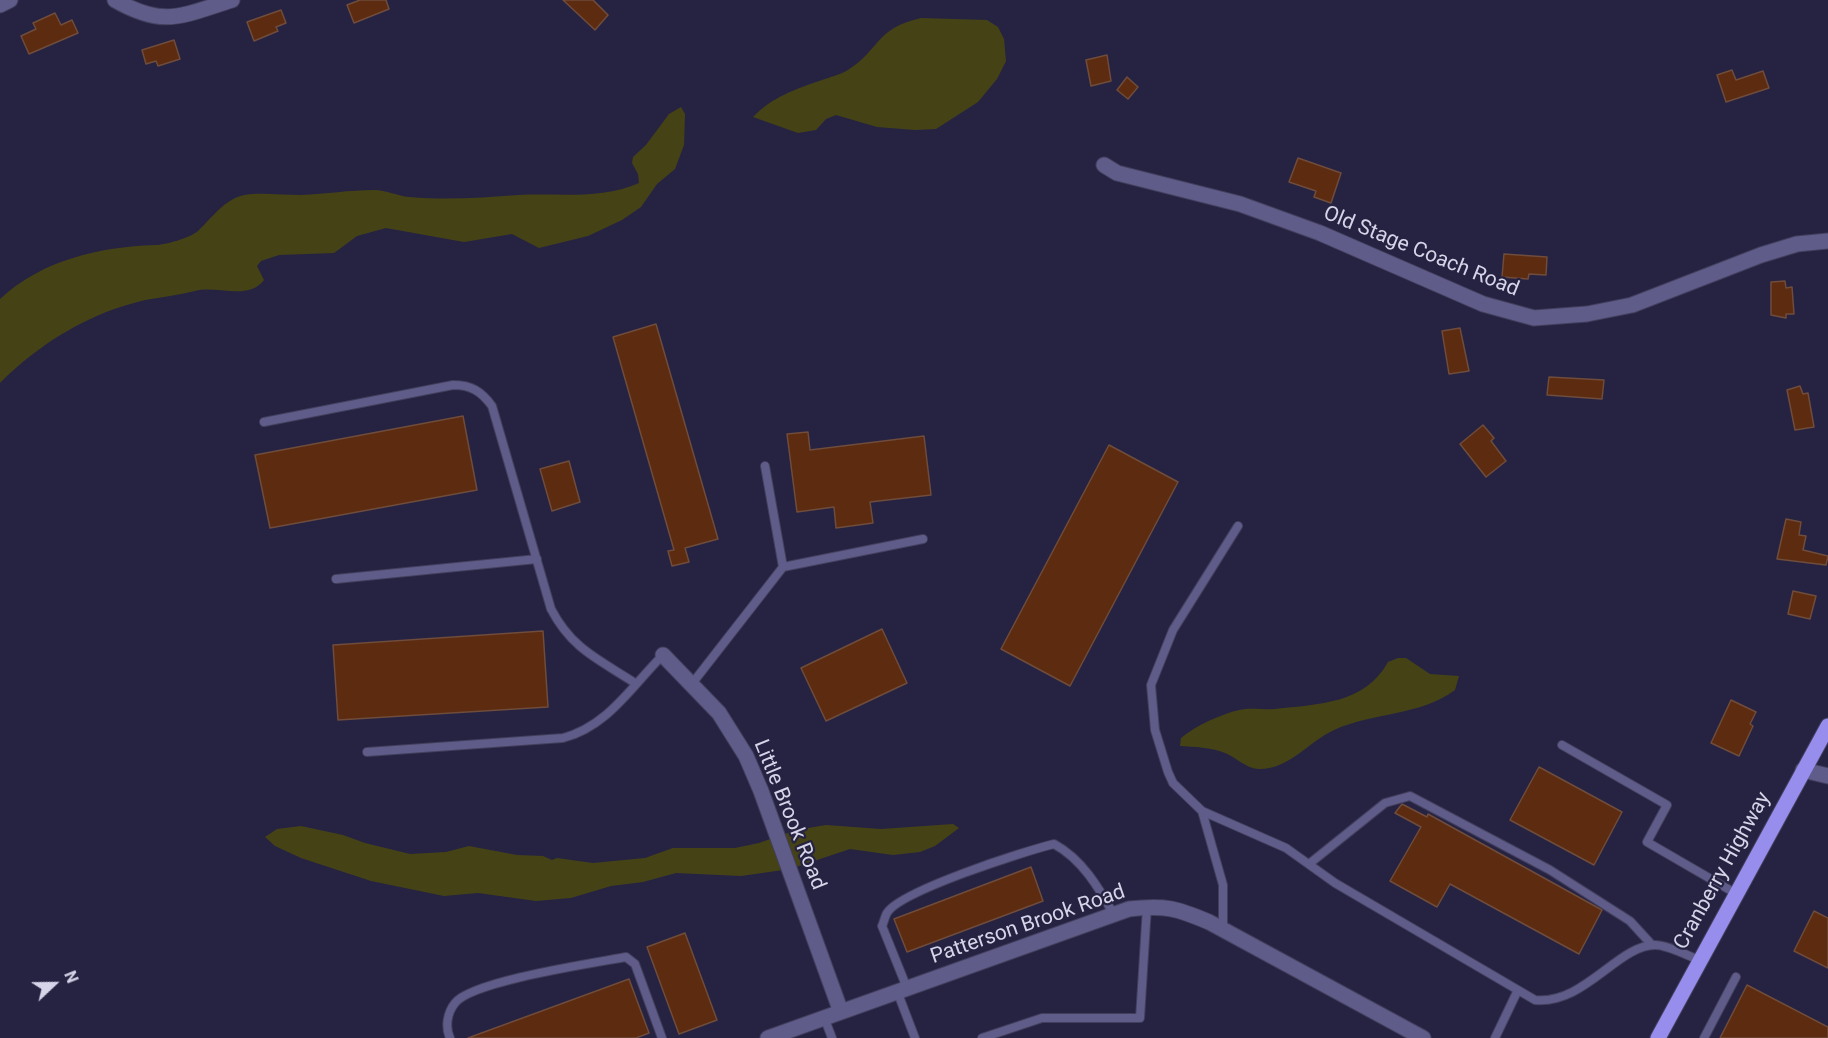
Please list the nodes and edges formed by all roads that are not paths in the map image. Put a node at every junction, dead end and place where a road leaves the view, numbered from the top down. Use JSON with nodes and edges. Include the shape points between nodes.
{"nodes":[{"id":1,"x":10,"y":0,"type":"edge"},
{"id":2,"x":115,"y":0,"type":"edge"},
{"id":3,"x":232,"y":0,"type":"edge"},
{"id":4,"x":0,"y":5,"type":"edge"},
{"id":5,"x":1104,"y":165,"type":"dead end"},
{"id":6,"x":1828,"y":241,"type":"edge"},
{"id":7,"x":264,"y":422,"type":"dead end"},
{"id":8,"x":765,"y":466,"type":"dead end"},
{"id":9,"x":1238,"y":526,"type":"dead end"},
{"id":10,"x":923,"y":539,"type":"dead end"},
{"id":11,"x":537,"y":559,"type":"junction"},
{"id":12,"x":783,"y":567,"type":"junction"},
{"id":13,"x":336,"y":579,"type":"dead end"},
{"id":14,"x":663,"y":655,"type":"joint"},
{"id":15,"x":634,"y":683,"type":"junction"},
{"id":16,"x":691,"y":684,"type":"junction"},
{"id":17,"x":1828,"y":726,"type":"edge"},
{"id":18,"x":1562,"y":745,"type":"dead end"},
{"id":19,"x":367,"y":752,"type":"dead end"},
{"id":20,"x":1803,"y":770,"type":"junction"},
{"id":21,"x":1828,"y":776,"type":"edge"},
{"id":22,"x":1202,"y":811,"type":"junction"},
{"id":23,"x":1309,"y":864,"type":"junction"},
{"id":24,"x":1736,"y":893,"type":"junction"},
{"id":25,"x":1147,"y":907,"type":"junction"},
{"id":26,"x":1114,"y":915,"type":"junction"},
{"id":27,"x":1223,"y":929,"type":"junction"},
{"id":28,"x":1652,"y":945,"type":"junction"},
{"id":29,"x":1699,"y":960,"type":"junction"},
{"id":30,"x":1736,"y":977,"type":"dead end"},
{"id":31,"x":902,"y":990,"type":"junction"},
{"id":32,"x":1517,"y":992,"type":"junction"},
{"id":33,"x":841,"y":1012,"type":"junction"},
{"id":34,"x":824,"y":1017,"type":"junction"},
{"id":35,"x":1004,"y":1035,"type":"edge"},
{"id":36,"x":450,"y":1038,"type":"edge"},
{"id":37,"x":662,"y":1038,"type":"edge"},
{"id":38,"x":768,"y":1038,"type":"edge"},
{"id":39,"x":832,"y":1038,"type":"edge"},
{"id":40,"x":915,"y":1038,"type":"edge"},
{"id":41,"x":982,"y":1038,"type":"edge"},
{"id":42,"x":1423,"y":1038,"type":"edge"},
{"id":43,"x":1495,"y":1038,"type":"edge"},
{"id":44,"x":1658,"y":1038,"type":"edge"},
{"id":45,"x":1704,"y":1038,"type":"edge"}],
"edges":[{"from":1,"to":4,"type":"street"},
{"from":2,"to":3,"type":"street","via":[[136,12],[162,19]]},
{"from":5,"to":6,"type":"street","name":"Old Stage Coach Road","via":[[1127,176],[1240,204],[1320,233],[1483,304],[1534,318],[1587,314],[1632,305],[1761,255],[1797,244]]},
{"from":7,"to":11,"type":"lane","via":[[453,384],[475,389],[492,406]]},
{"from":8,"to":12,"type":"lane"},
{"from":9,"to":22,"type":"lane","via":[[1173,630],[1151,685],[1155,730],[1168,772],[1173,783]]},
{"from":10,"to":12,"type":"lane"},
{"from":11,"to":13,"type":"lane"},
{"from":11,"to":15,"type":"lane","via":[[551,609],[562,630],[572,642]]},
{"from":12,"to":16,"type":"lane"},
{"from":14,"to":15,"type":"lane"},
{"from":14,"to":16,"type":"street","name":"Little Brook Road"},
{"from":15,"to":19,"type":"lane","via":[[607,717],[563,738]]},
{"from":16,"to":33,"type":"street","name":"Little Brook Road","via":[[718,713],[746,756]]},
{"from":17,"to":20,"type":"main road","name":"Cranberry Highway"},
{"from":18,"to":24,"type":"lane","via":[[1667,805],[1647,842]]},
{"from":20,"to":21,"type":"street"},
{"from":20,"to":24,"type":"main road","name":"Cranberry Highway"},
{"from":22,"to":23,"type":"lane","via":[[1286,848]]},
{"from":22,"to":27,"type":"lane","via":[[1223,885]]},
{"from":23,"to":28,"type":"lane","via":[[1385,803],[1410,796],[1550,870],[1630,921]]},
{"from":23,"to":32,"type":"lane"},
{"from":24,"to":29,"type":"main road","name":"Cranberry Highway"},
{"from":25,"to":26,"type":"street","name":"Patterson Brook Road"},
{"from":25,"to":27,"type":"street","name":"Patterson Brook Road","via":[[1180,909]]},
{"from":25,"to":35,"type":"lane","via":[[1140,1018],[1042,1018]]},
{"from":26,"to":31,"type":"street","name":"Patterson Brook Road"},
{"from":26,"to":31,"type":"lane","via":[[1095,882],[1064,849],[1054,844],[1025,850],[927,887],[887,911],[882,926]]},
{"from":27,"to":42,"type":"street","name":"Patterson Brook Road"},
{"from":28,"to":29,"type":"lane"},
{"from":28,"to":32,"type":"lane","via":[[1640,946],[1582,987],[1554,999],[1535,1000]]},
{"from":29,"to":44,"type":"main road","name":"Cranberry Highway"},
{"from":30,"to":45,"type":"lane"},
{"from":31,"to":33,"type":"street","name":"Patterson Brook Road"},
{"from":31,"to":40,"type":"lane"},
{"from":32,"to":43,"type":"lane"},
{"from":33,"to":34,"type":"street","name":"Patterson Brook Road"},
{"from":34,"to":38,"type":"street","name":"Patterson Brook Road"},
{"from":34,"to":39,"type":"lane"},
{"from":35,"to":41,"type":"lane"},
{"from":36,"to":37,"type":"lane","via":[[448,1016],[455,1002],[471,992],[544,972],[626,957],[635,964]]}]}
